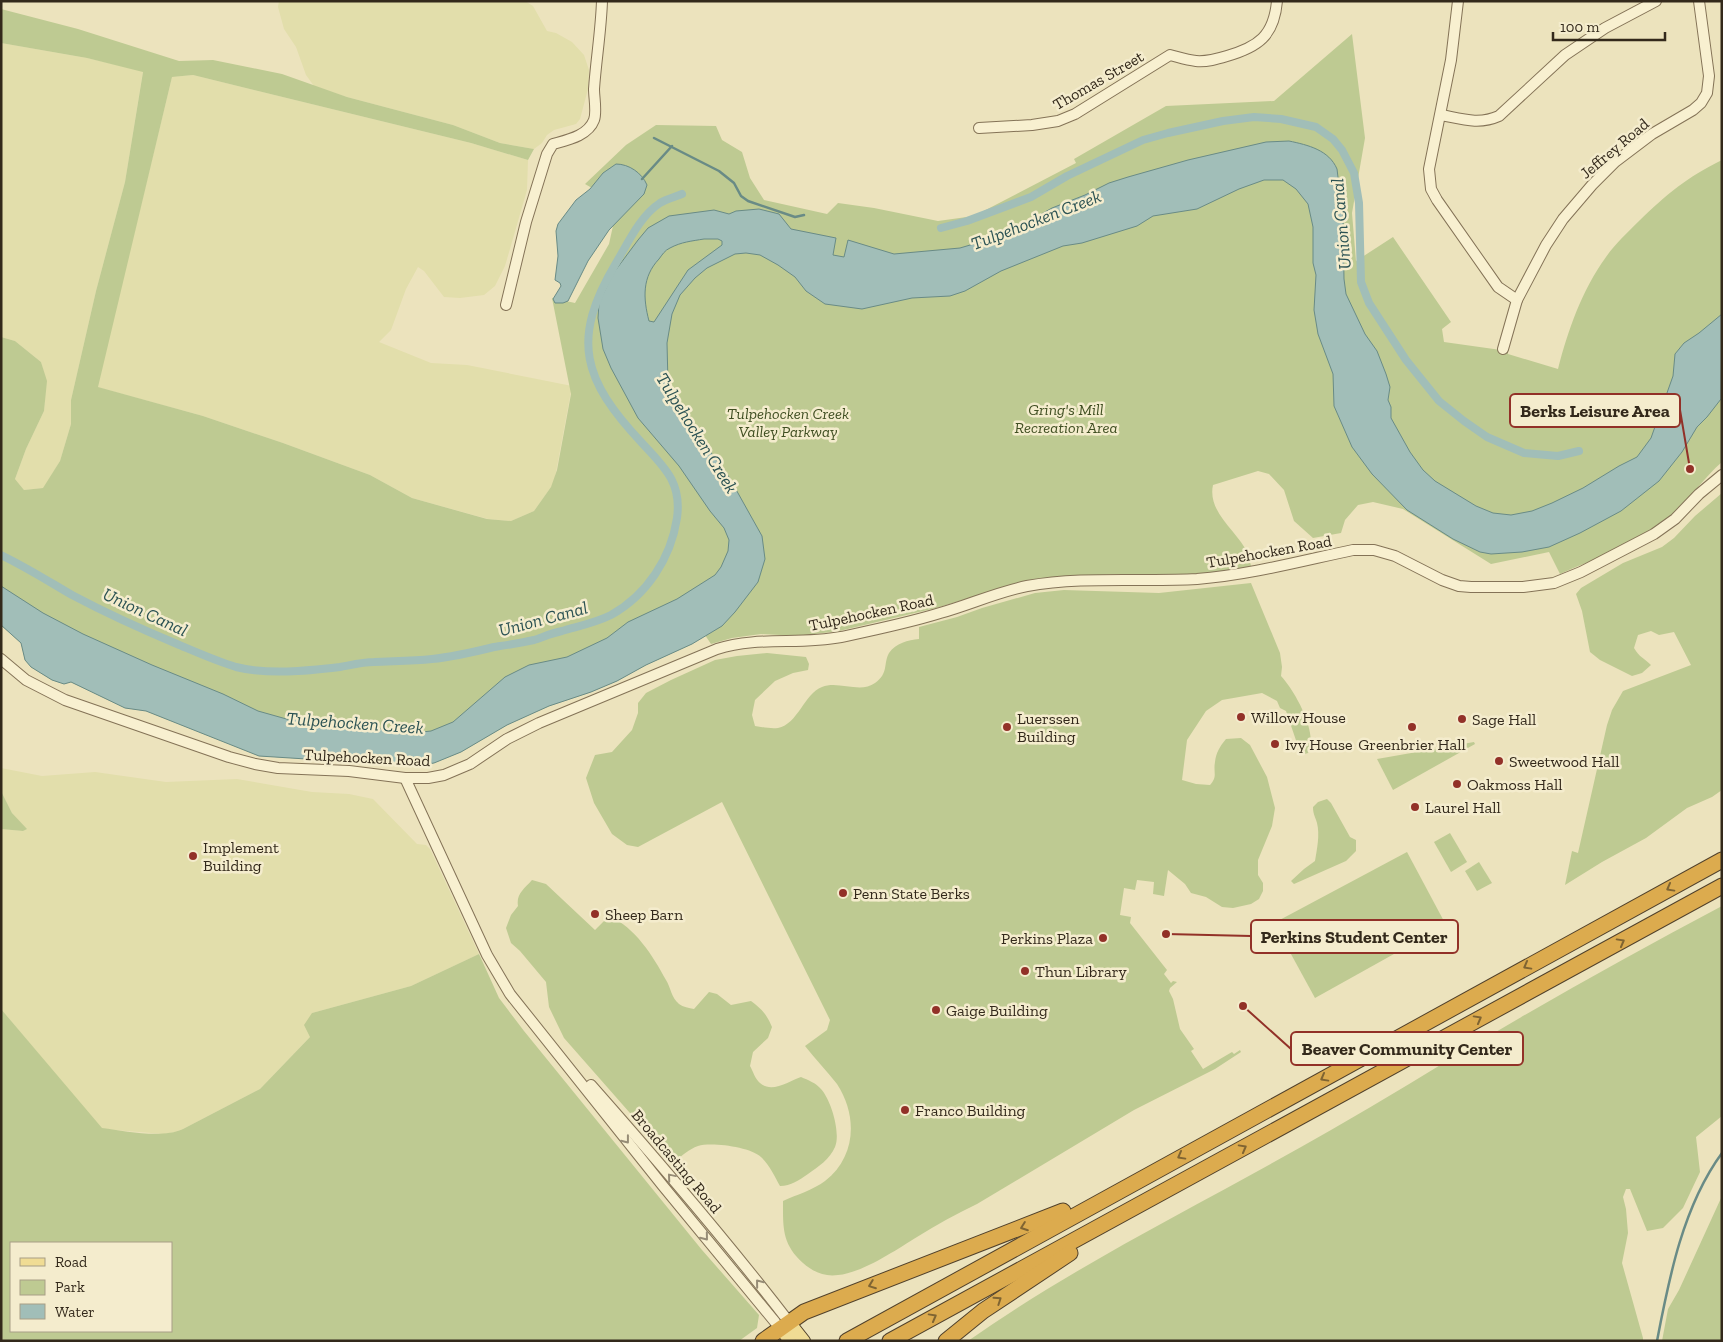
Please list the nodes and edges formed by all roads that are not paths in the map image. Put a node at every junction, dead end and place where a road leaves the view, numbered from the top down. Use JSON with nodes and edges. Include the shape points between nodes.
{"nodes":[{"id":1,"x":602,"y":1,"type":"edge"},
{"id":2,"x":1277,"y":1,"type":"edge"},
{"id":3,"x":1458,"y":1,"type":"edge"},
{"id":4,"x":1656,"y":1,"type":"edge"},
{"id":5,"x":1699,"y":1,"type":"edge"},
{"id":6,"x":1441,"y":115,"type":"junction"},
{"id":7,"x":979,"y":128,"type":"dead end"},
{"id":8,"x":1517,"y":300,"type":"junction"},
{"id":9,"x":506,"y":305,"type":"dead end"},
{"id":10,"x":1503,"y":350,"type":"dead end"},
{"id":11,"x":1722,"y":475,"type":"edge"},
{"id":12,"x":1,"y":660,"type":"edge"},
{"id":13,"x":405,"y":778,"type":"junction"},
{"id":14,"x":1719,"y":861,"type":"edge"},
{"id":15,"x":1722,"y":886,"type":"edge"},
{"id":16,"x":1200,"y":1171,"type":"junction"},
{"id":17,"x":1149,"y":1174,"type":"junction"},
{"id":18,"x":784,"y":1325,"type":"junction"},
{"id":19,"x":763,"y":1341,"type":"edge"},
{"id":20,"x":790,"y":1341,"type":"edge"},
{"id":21,"x":804,"y":1341,"type":"edge"},
{"id":22,"x":847,"y":1341,"type":"edge"},
{"id":23,"x":890,"y":1341,"type":"edge"},
{"id":24,"x":946,"y":1341,"type":"edge"}],
"edges":[{"from":1,"to":9,"type":"street","via":[[595,68],[595,119],[586,132],[553,144],[547,154],[534,191]]},
{"from":2,"to":7,"type":"street","name":"Thomas Street","via":[[1270,28],[1250,49],[1206,61],[1170,55],[1075,114],[1058,121]]},
{"from":3,"to":6,"type":"street"},
{"from":4,"to":6,"type":"street","via":[[1605,28],[1573,50],[1499,116],[1479,122]]},
{"from":5,"to":8,"type":"street","name":"Jeffrey Road","via":[[1709,76],[1705,98],[1698,106],[1628,152],[1592,185],[1555,232]]},
{"from":6,"to":8,"type":"street","via":[[1429,169],[1431,189],[1498,287]]},
{"from":8,"to":10,"type":"street","name":"Jeffrey Road"},
{"from":11,"to":13,"type":"street","name":"Tulpehocken Road","via":[[1654,534],[1554,583],[1524,587],[1458,586],[1395,556],[1363,550],[1227,576],[1026,586],[939,614],[840,637],[806,641],[761,640],[728,645],[539,723],[457,770],[428,778]]},
{"from":12,"to":13,"type":"street","name":"Tulpehocken Road","via":[[26,680],[65,700],[229,757],[278,768],[349,771]]},
{"from":13,"to":18,"type":"street","name":"Broadcasting Road","via":[[499,977],[520,1006],[636,1136],[759,1284]]},
{"from":14,"to":17,"type":"highway","one_way":true},
{"from":16,"to":15,"type":"highway","one_way":true},
{"from":23,"to":16,"type":"highway","one_way":true},
{"from":24,"to":16,"type":"highway","one_way":true,"via":[[983,1311],[1048,1267]]},
{"from":17,"to":18,"type":"highway","one_way":true,"via":[[1039,1222],[804,1312]]},
{"from":17,"to":22,"type":"highway"},
{"from":18,"to":19,"type":"highway"},
{"from":18,"to":20,"type":"main road","name":"Broadcasting Road"},
{"from":18,"to":21,"type":"main road","name":"Broadcasting Road"}]}
